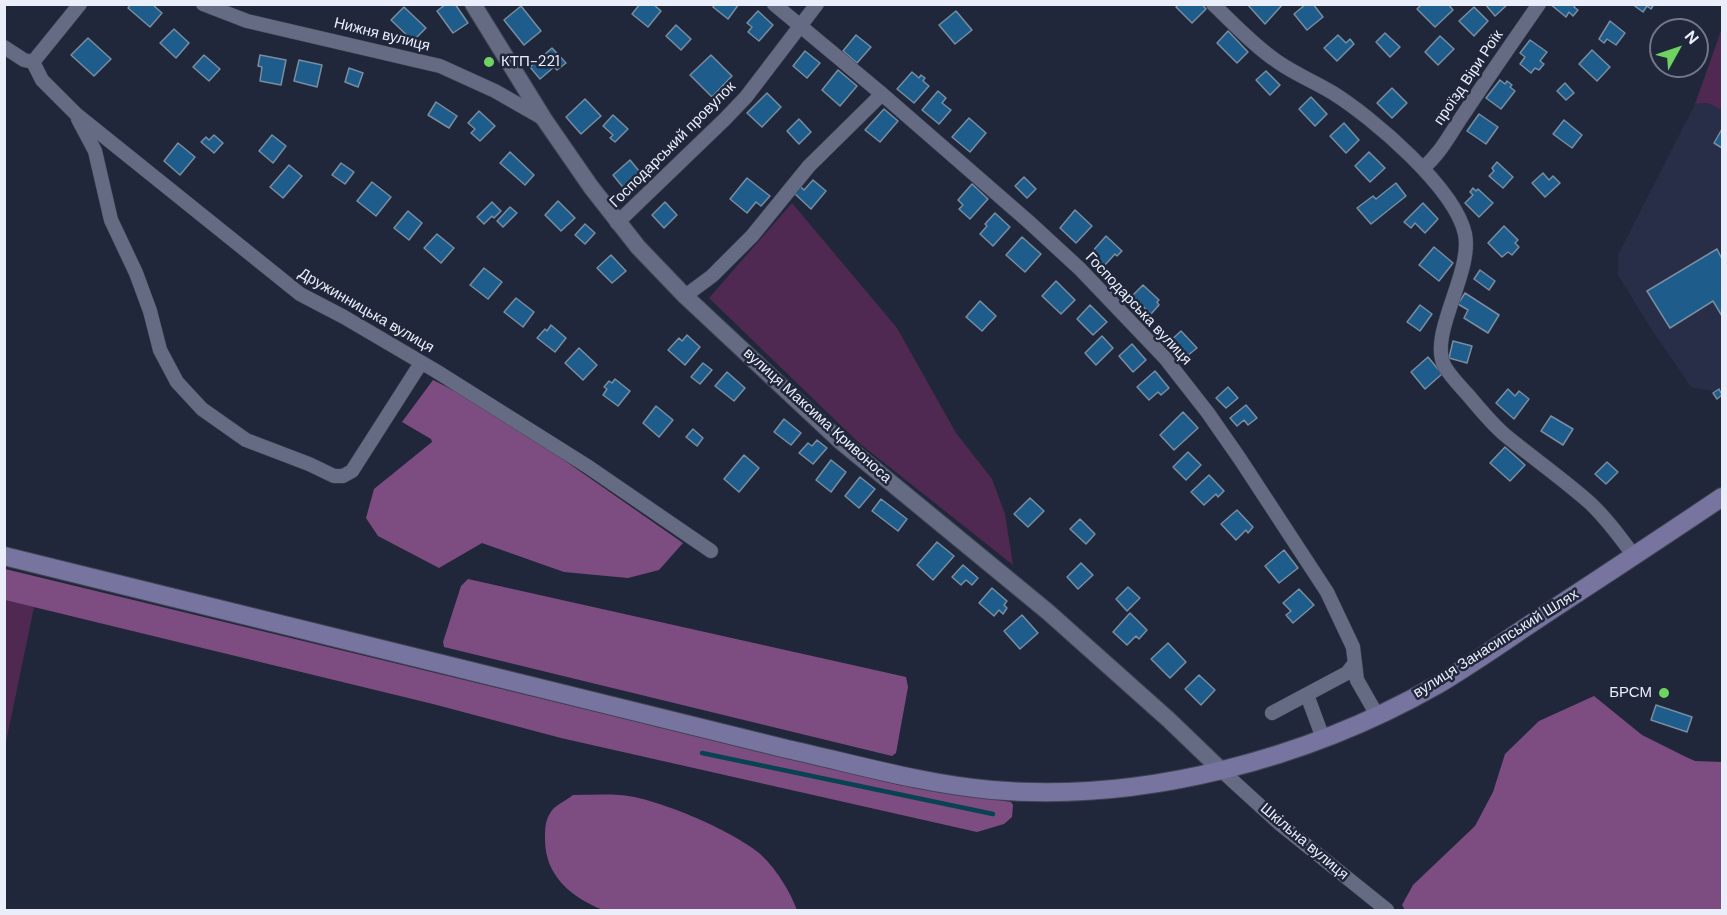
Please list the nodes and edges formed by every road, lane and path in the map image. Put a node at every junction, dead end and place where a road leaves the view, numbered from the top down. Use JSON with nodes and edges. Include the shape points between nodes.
{"nodes":[{"id":1,"x":80,"y":4,"type":"edge"},
{"id":2,"x":203,"y":4,"type":"edge"},
{"id":3,"x":473,"y":4,"type":"edge"},
{"id":4,"x":774,"y":4,"type":"edge"},
{"id":5,"x":817,"y":4,"type":"edge"},
{"id":6,"x":1213,"y":4,"type":"edge"},
{"id":7,"x":1539,"y":4,"type":"edge"},
{"id":8,"x":1227,"y":10,"type":"edge"},
{"id":9,"x":800,"y":25,"type":"junction"},
{"id":10,"x":4,"y":47,"type":"edge"},
{"id":11,"x":33,"y":62,"type":"junction"},
{"id":12,"x":882,"y":94,"type":"junction"},
{"id":13,"x":76,"y":114,"type":"junction"},
{"id":14,"x":544,"y":119,"type":"junction"},
{"id":15,"x":1423,"y":168,"type":"junction"},
{"id":16,"x":617,"y":223,"type":"junction"},
{"id":17,"x":685,"y":296,"type":"junction"},
{"id":18,"x":421,"y":363,"type":"junction"},
{"id":19,"x":1722,"y":498,"type":"edge"},
{"id":20,"x":711,"y":551,"type":"dead end"},
{"id":21,"x":4,"y":556,"type":"edge"},
{"id":22,"x":1634,"y":556,"type":"junction"},
{"id":23,"x":1354,"y":664,"type":"junction"},
{"id":24,"x":1307,"y":695,"type":"junction"},
{"id":25,"x":1272,"y":713,"type":"dead end"},
{"id":26,"x":1377,"y":715,"type":"junction"},
{"id":27,"x":1323,"y":738,"type":"junction"},
{"id":28,"x":1222,"y":771,"type":"junction"},
{"id":29,"x":1387,"y":910,"type":"edge"}],
"edges":[{"from":1,"to":11,"type":"street"},
{"from":2,"to":14,"type":"street","name":"Нижня вулиця","via":[[247,21],[440,66]]},
{"from":3,"to":14,"type":"street","name":"вулиця Максима Кривоноса"},
{"from":4,"to":9,"type":"street","name":"Господарська вулиця"},
{"from":5,"to":9,"type":"street","name":"Господарський провулок"},
{"from":6,"to":8,"type":"street"},
{"from":7,"to":15,"type":"street","name":"проїзд Віри Роїк","via":[[1447,141]]},
{"from":8,"to":15,"type":"street","via":[[1272,58],[1335,94]]},
{"from":9,"to":12,"type":"street","name":"Господарська вулиця"},
{"from":9,"to":16,"type":"street","name":"Господарський провулок","via":[[746,97]]},
{"from":10,"to":11,"type":"street"},
{"from":11,"to":13,"type":"street","name":"Дружинницька вулиця","via":[[42,80]]},
{"from":12,"to":17,"type":"street","via":[[809,166],[752,236],[712,276]]},
{"from":12,"to":23,"type":"street","name":"Господарська вулиця","via":[[1080,269],[1165,358],[1240,459],[1327,592],[1353,647]]},
{"from":13,"to":18,"type":"street","name":"Дружинницька вулиця","via":[[300,294]]},
{"from":13,"to":18,"type":"street","via":[[95,152],[111,220],[136,273],[160,350],[177,382],[202,410],[246,440],[334,476],[343,476],[352,471]]},
{"from":14,"to":16,"type":"street","name":"вулиця Максима Кривоноса"},
{"from":15,"to":22,"type":"street","via":[[1447,199],[1465,234],[1463,269],[1442,335],[1443,365],[1498,428],[1591,504]]},
{"from":16,"to":17,"type":"street","name":"вулиця Максима Кривоноса"},
{"from":17,"to":28,"type":"street","name":"вулиця Максима Кривоноса","via":[[839,440],[1048,612]]},
{"from":18,"to":20,"type":"street","name":"Дружинницька вулиця","via":[[587,466]]},
{"from":19,"to":22,"type":"main road","name":"вулиця Занасипський Шлях"},
{"from":21,"to":28,"type":"main road","name":"вулиця Занасипський Шлях","via":[[918,779],[992,790],[1065,791],[1142,785]]},
{"from":22,"to":26,"type":"main road","name":"вулиця Занасипський Шлях","via":[[1437,684]]},
{"from":23,"to":24,"type":"street","via":[[1347,673]]},
{"from":23,"to":26,"type":"street","name":"Господарська вулиця","via":[[1357,680]]},
{"from":24,"to":25,"type":"street"},
{"from":24,"to":27,"type":"street"},
{"from":26,"to":27,"type":"main road","name":"вулиця Занасипський Шлях"},
{"from":27,"to":28,"type":"main road","name":"вулиця Занасипський Шлях"},
{"from":28,"to":29,"type":"street","name":"Шкільна вулиця"}]}
